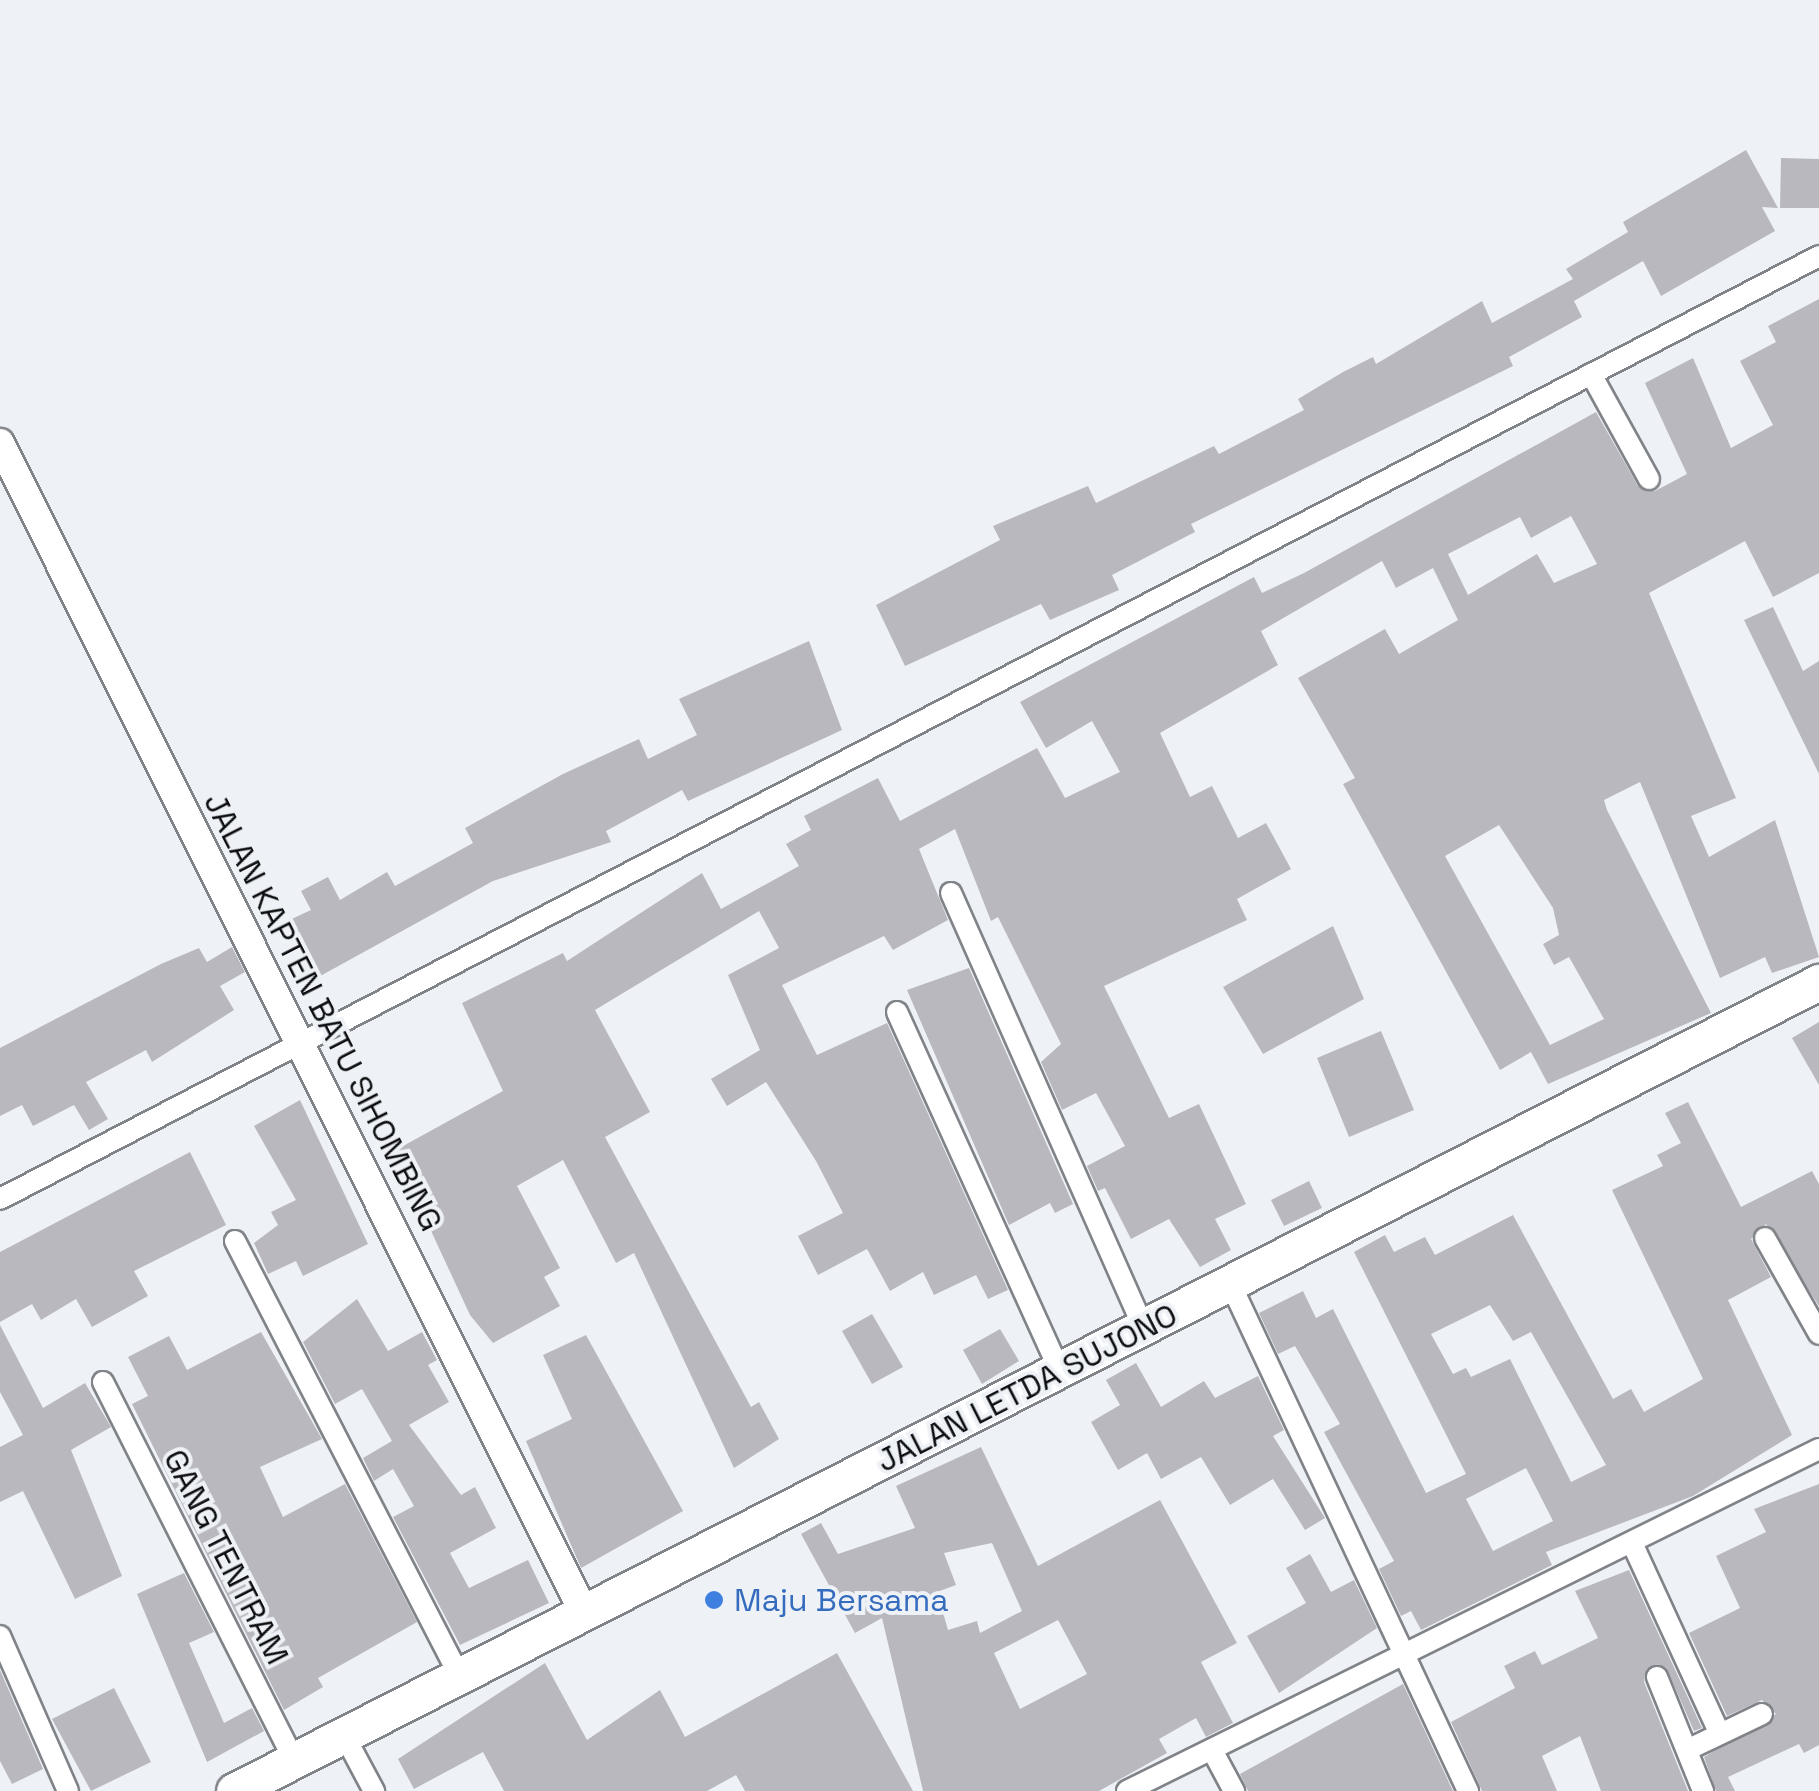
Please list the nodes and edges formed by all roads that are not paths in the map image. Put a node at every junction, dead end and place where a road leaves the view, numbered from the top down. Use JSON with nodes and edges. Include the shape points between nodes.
{"nodes":[{"id":1,"x":1819,"y":256,"type":"edge"},
{"id":2,"x":1591,"y":374,"type":"junction"},
{"id":3,"x":0,"y":442,"type":"edge"},
{"id":4,"x":1650,"y":479,"type":"dead end"},
{"id":5,"x":951,"y":893,"type":"dead end"},
{"id":6,"x":1819,"y":982,"type":"edge"},
{"id":7,"x":897,"y":1012,"type":"dead end"},
{"id":8,"x":301,"y":1046,"type":"junction"},
{"id":9,"x":0,"y":1199,"type":"edge"},
{"id":10,"x":1765,"y":1238,"type":"dead end"},
{"id":11,"x":235,"y":1242,"type":"dead end"},
{"id":12,"x":1231,"y":1285,"type":"junction"},
{"id":13,"x":1144,"y":1329,"type":"junction"},
{"id":14,"x":1819,"y":1334,"type":"edge"},
{"id":15,"x":1060,"y":1372,"type":"junction"},
{"id":16,"x":104,"y":1382,"type":"dead end"},
{"id":17,"x":1819,"y":1449,"type":"edge"},
{"id":18,"x":1632,"y":1543,"type":"junction"},
{"id":19,"x":584,"y":1613,"type":"junction"},
{"id":20,"x":0,"y":1636,"type":"edge"},
{"id":21,"x":1407,"y":1656,"type":"junction"},
{"id":22,"x":460,"y":1676,"type":"junction"},
{"id":23,"x":1657,"y":1676,"type":"dead end"},
{"id":24,"x":1762,"y":1714,"type":"dead end"},
{"id":25,"x":1720,"y":1734,"type":"junction"},
{"id":26,"x":344,"y":1735,"type":"junction"},
{"id":27,"x":1212,"y":1750,"type":"junction"},
{"id":28,"x":1687,"y":1750,"type":"junction"},
{"id":29,"x":294,"y":1760,"type":"junction"},
{"id":30,"x":68,"y":1791,"type":"edge"},
{"id":31,"x":234,"y":1791,"type":"edge"},
{"id":32,"x":374,"y":1791,"type":"edge"},
{"id":33,"x":1127,"y":1791,"type":"edge"},
{"id":34,"x":1234,"y":1791,"type":"edge"},
{"id":35,"x":1468,"y":1791,"type":"edge"},
{"id":36,"x":1703,"y":1791,"type":"edge"}],
"edges":[{"from":1,"to":2,"type":"street"},
{"from":2,"to":4,"type":"street"},
{"from":2,"to":8,"type":"street"},
{"from":3,"to":8,"type":"street","name":"JALAN KAPTEN BATU SIHOMBING"},
{"from":5,"to":13,"type":"street"},
{"from":6,"to":12,"type":"highway","name":"JALAN LETDA SUJONO"},
{"from":7,"to":15,"type":"street"},
{"from":8,"to":9,"type":"street"},
{"from":8,"to":19,"type":"street","name":"JALAN KAPTEN BATU SIHOMBING"},
{"from":10,"to":14,"type":"street"},
{"from":11,"to":22,"type":"street"},
{"from":12,"to":13,"type":"highway","name":"JALAN LETDA SUJONO"},
{"from":12,"to":21,"type":"street"},
{"from":13,"to":15,"type":"highway","name":"JALAN LETDA SUJONO"},
{"from":15,"to":19,"type":"highway","name":"JALAN LETDA SUJONO"},
{"from":16,"to":29,"type":"street","name":"GANG TENTRAM"},
{"from":17,"to":18,"type":"street"},
{"from":18,"to":21,"type":"street"},
{"from":18,"to":25,"type":"street"},
{"from":19,"to":22,"type":"highway","name":"JALAN LETDA SUJONO"},
{"from":20,"to":30,"type":"street"},
{"from":21,"to":27,"type":"street"},
{"from":21,"to":35,"type":"street"},
{"from":22,"to":26,"type":"highway","name":"JALAN LETDA SUJONO"},
{"from":23,"to":28,"type":"street"},
{"from":24,"to":25,"type":"street"},
{"from":25,"to":28,"type":"street"},
{"from":26,"to":29,"type":"highway","name":"JALAN LETDA SUJONO"},
{"from":26,"to":32,"type":"street"},
{"from":27,"to":33,"type":"street"},
{"from":27,"to":34,"type":"street"},
{"from":28,"to":36,"type":"street"},
{"from":29,"to":31,"type":"highway","name":"JALAN LETDA SUJONO"}]}
